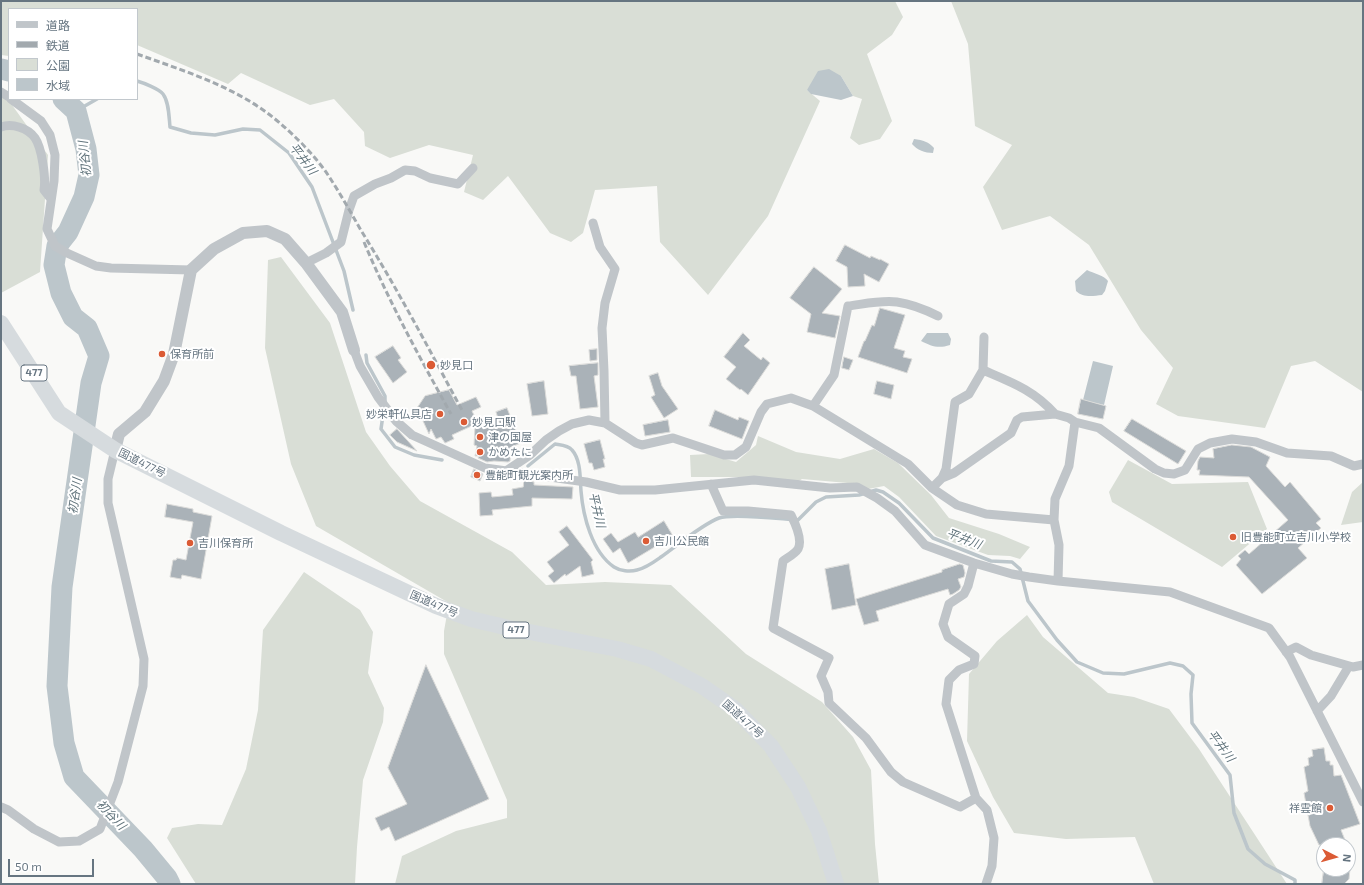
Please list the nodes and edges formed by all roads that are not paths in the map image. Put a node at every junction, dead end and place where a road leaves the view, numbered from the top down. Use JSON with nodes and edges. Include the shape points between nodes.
{"nodes":[{"id":1,"x":13,"y":100,"type":"edge"},
{"id":2,"x":1,"y":128,"type":"edge"},
{"id":3,"x":473,"y":168,"type":"dead end"},
{"id":4,"x":51,"y":198,"type":"junction"},
{"id":5,"x":593,"y":223,"type":"dead end"},
{"id":6,"x":306,"y":263,"type":"junction"},
{"id":7,"x":191,"y":270,"type":"junction"},
{"id":8,"x":938,"y":316,"type":"dead end"},
{"id":9,"x":1,"y":323,"type":"edge"},
{"id":10,"x":984,"y":337,"type":"dead end"},
{"id":11,"x":354,"y":350,"type":"joint"},
{"id":12,"x":983,"y":370,"type":"junction"},
{"id":13,"x":813,"y":406,"type":"junction"},
{"id":14,"x":1054,"y":414,"type":"junction"},
{"id":15,"x":1075,"y":422,"type":"junction"},
{"id":16,"x":605,"y":423,"type":"junction"},
{"id":17,"x":115,"y":450,"type":"junction"},
{"id":18,"x":1363,"y":464,"type":"edge"},
{"id":19,"x":506,"y":471,"type":"junction"},
{"id":20,"x":942,"y":478,"type":"junction"},
{"id":21,"x":711,"y":484,"type":"junction"},
{"id":22,"x":932,"y":488,"type":"junction"},
{"id":23,"x":1054,"y":520,"type":"junction"},
{"id":24,"x":974,"y":563,"type":"junction"},
{"id":25,"x":1058,"y":582,"type":"junction"},
{"id":26,"x":1286,"y":652,"type":"junction"},
{"id":27,"x":1363,"y":665,"type":"edge"},
{"id":28,"x":1349,"y":666,"type":"junction"},
{"id":29,"x":1316,"y":711,"type":"junction"},
{"id":30,"x":976,"y":798,"type":"junction"},
{"id":31,"x":1363,"y":802,"type":"edge"},
{"id":32,"x":1,"y":807,"type":"edge"},
{"id":33,"x":836,"y":884,"type":"edge"},
{"id":34,"x":986,"y":884,"type":"edge"}],
"edges":[{"from":1,"to":4,"type":"street","via":[[41,121],[50,135],[55,155]]},
{"from":2,"to":4,"type":"street","via":[[17,126],[35,138],[42,157],[44,190]]},
{"from":3,"to":6,"type":"street","via":[[458,184],[430,178],[415,170],[405,170],[375,184],[354,196],[341,242]]},
{"from":4,"to":7,"type":"street","via":[[47,229],[55,246],[67,253],[96,266]]},
{"from":5,"to":16,"type":"street","via":[[600,248],[615,269],[605,303],[602,328]]},
{"from":6,"to":7,"type":"street","via":[[286,239],[267,232],[243,233],[214,249]]},
{"from":6,"to":11,"type":"street","via":[[342,312]]},
{"from":7,"to":17,"type":"street","via":[[174,354],[164,381],[145,412],[119,434]]},
{"from":8,"to":13,"type":"street","via":[[898,302],[848,306],[834,375]]},
{"from":9,"to":17,"type":"highway","name":"国道477号","number":"477","via":[[59,413]]},
{"from":10,"to":12,"type":"street"},
{"from":11,"to":19,"type":"street","via":[[378,397],[396,421],[412,435],[485,468]]},
{"from":12,"to":14,"type":"street","via":[[1030,391],[1047,404]]},
{"from":12,"to":20,"type":"street","via":[[969,394],[955,402],[946,469]]},
{"from":13,"to":16,"type":"street","via":[[791,398],[767,404],[746,447],[735,455],[724,455],[673,438],[636,443]]},
{"from":13,"to":22,"type":"street","via":[[908,464]]},
{"from":14,"to":15,"type":"street"},
{"from":14,"to":20,"type":"street","via":[[1022,416],[1017,420],[1012,433],[954,473]]},
{"from":15,"to":18,"type":"street","via":[[1099,428],[1164,473],[1174,474],[1184,470],[1198,449],[1210,443],[1232,438],[1256,442],[1287,453],[1331,456],[1354,466]]},
{"from":15,"to":23,"type":"street","via":[[1070,466],[1055,499]]},
{"from":16,"to":19,"type":"street","via":[[589,420],[572,424],[546,440],[530,455]]},
{"from":17,"to":32,"type":"street","via":[[108,479],[108,503],[144,659],[143,686],[118,782],[100,829],[79,841],[59,842]]},
{"from":17,"to":33,"type":"highway","name":"国道477号","number":"477","via":[[436,606],[501,627],[617,649],[651,659],[702,686],[735,709],[772,746],[798,787],[819,831]]},
{"from":19,"to":21,"type":"street","via":[[586,482],[620,490],[655,490]]},
{"from":20,"to":22,"type":"street"},
{"from":21,"to":24,"type":"street","via":[[754,480],[830,488],[857,487],[895,511],[925,545]]},
{"from":21,"to":30,"type":"street","via":[[723,511],[791,515],[797,527],[799,544],[798,550],[783,561],[773,628],[829,658],[821,676],[828,692],[829,703],[866,738],[891,772],[903,782],[960,807]]},
{"from":22,"to":23,"type":"street","via":[[957,504],[986,514]]},
{"from":23,"to":25,"type":"street","via":[[1059,545]]},
{"from":24,"to":25,"type":"street","via":[[1012,574]]},
{"from":24,"to":30,"type":"street","via":[[968,586],[964,594],[949,604],[944,624],[948,637],[975,656],[974,664],[959,670],[949,680],[946,704]]},
{"from":25,"to":26,"type":"street","via":[[1170,592],[1269,628]]},
{"from":26,"to":28,"type":"street","via":[[1296,647],[1311,655]]},
{"from":26,"to":29,"type":"street"},
{"from":27,"to":28,"type":"street"},
{"from":28,"to":29,"type":"street","via":[[1331,696]]},
{"from":29,"to":31,"type":"street"},
{"from":30,"to":34,"type":"street","via":[[987,810],[994,838],[992,866]]}]}
